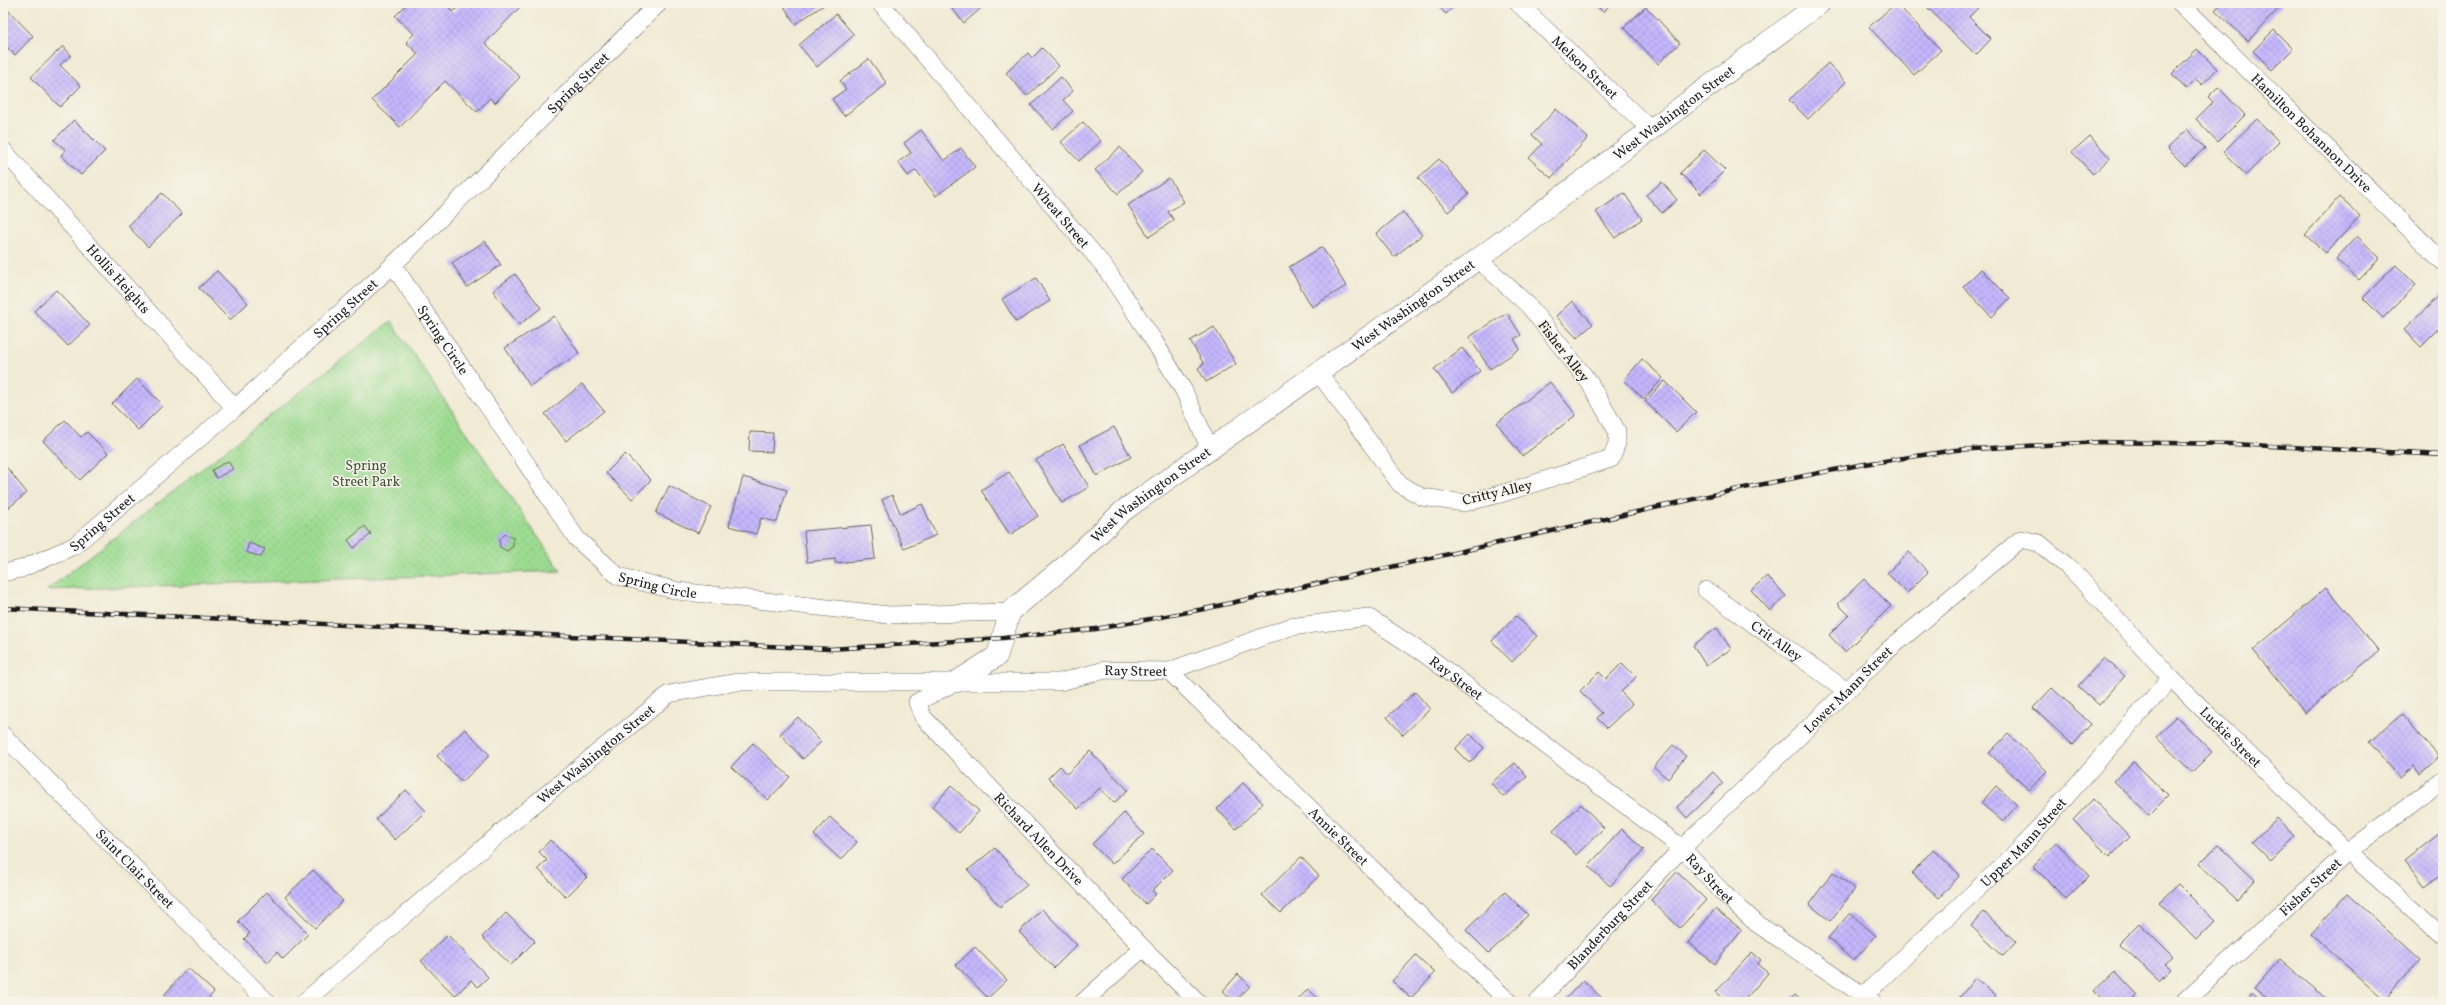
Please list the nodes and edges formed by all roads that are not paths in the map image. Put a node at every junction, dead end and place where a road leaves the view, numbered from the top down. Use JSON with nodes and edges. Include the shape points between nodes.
{"nodes":[{"id":1,"x":659,"y":3,"type":"edge"},
{"id":2,"x":880,"y":3,"type":"edge"},
{"id":3,"x":1518,"y":3,"type":"edge"},
{"id":4,"x":1820,"y":3,"type":"edge"},
{"id":5,"x":2180,"y":3,"type":"edge"},
{"id":6,"x":1652,"y":131,"type":"junction"},
{"id":7,"x":3,"y":150,"type":"edge"},
{"id":8,"x":1478,"y":259,"type":"junction"},
{"id":9,"x":2443,"y":262,"type":"edge"},
{"id":10,"x":393,"y":265,"type":"junction"},
{"id":11,"x":1319,"y":373,"type":"junction"},
{"id":12,"x":235,"y":408,"type":"junction"},
{"id":13,"x":1210,"y":449,"type":"junction"},
{"id":14,"x":1611,"y":458,"type":"joint"},
{"id":15,"x":2021,"y":538,"type":"joint"},
{"id":16,"x":3,"y":573,"type":"edge"},
{"id":17,"x":1706,"y":590,"type":"dead end"},
{"id":18,"x":1010,"y":612,"type":"junction"},
{"id":19,"x":1169,"y":671,"type":"junction"},
{"id":20,"x":2171,"y":678,"type":"junction"},
{"id":21,"x":956,"y":682,"type":"junction"},
{"id":22,"x":1847,"y":691,"type":"junction"},
{"id":23,"x":3,"y":735,"type":"edge"},
{"id":24,"x":2443,"y":780,"type":"edge"},
{"id":25,"x":1682,"y":848,"type":"junction"},
{"id":26,"x":2348,"y":852,"type":"junction"},
{"id":27,"x":2443,"y":937,"type":"edge"},
{"id":28,"x":1143,"y":948,"type":"junction"},
{"id":29,"x":1869,"y":999,"type":"edge"},
{"id":30,"x":267,"y":1002,"type":"edge"},
{"id":31,"x":304,"y":1002,"type":"edge"},
{"id":32,"x":1083,"y":1002,"type":"edge"},
{"id":33,"x":1198,"y":1002,"type":"edge"},
{"id":34,"x":1509,"y":1002,"type":"edge"},
{"id":35,"x":1537,"y":1002,"type":"edge"},
{"id":36,"x":2184,"y":1002,"type":"edge"}],
"edges":[{"from":1,"to":10,"type":"street","name":"Spring Street"},
{"from":2,"to":13,"type":"street","name":"Wheat Street","via":[[1104,266],[1184,391]]},
{"from":3,"to":6,"type":"street","name":"Melson Street"},
{"from":4,"to":6,"type":"street","name":"West Washington Street"},
{"from":5,"to":9,"type":"street","name":"Hamilton Bohannon Drive"},
{"from":6,"to":8,"type":"street","name":"West Washington Street"},
{"from":7,"to":12,"type":"street","name":"Hollis Heights"},
{"from":8,"to":11,"type":"street","name":"West Washington Street"},
{"from":8,"to":14,"type":"street","name":"Fisher Alley","via":[[1529,306],[1589,382],[1617,431],[1617,443]]},
{"from":10,"to":12,"type":"street","name":"Spring Street"},
{"from":10,"to":18,"type":"street","name":"Spring Circle","via":[[577,539],[618,576],[678,591],[889,615]]},
{"from":11,"to":13,"type":"street","name":"West Washington Street"},
{"from":11,"to":14,"type":"street","name":"Critty Alley","via":[[1400,484],[1422,497],[1464,503],[1504,493]]},
{"from":12,"to":16,"type":"street","name":"Spring Street","via":[[74,546],[21,569]]},
{"from":13,"to":18,"type":"street","name":"West Washington Street","via":[[1123,511],[1063,568]]},
{"from":15,"to":20,"type":"street","name":"Luckie Street","via":[[2039,543],[2073,571]]},
{"from":15,"to":22,"type":"street","name":"Lower Mann Street","via":[[1881,656]]},
{"from":17,"to":22,"type":"street","name":"Crit Alley"},
{"from":18,"to":21,"type":"street","via":[[997,656]]},
{"from":19,"to":21,"type":"street","name":"Ray Street","via":[[1105,670],[1060,682]]},
{"from":19,"to":25,"type":"street","name":"Ray Street","via":[[1290,627],[1368,617],[1426,655]]},
{"from":19,"to":34,"type":"street","name":"Annie Street"},
{"from":20,"to":26,"type":"street","name":"Luckie Street"},
{"from":20,"to":29,"type":"street","name":"Upper Mann Street","via":[[2020,849]]},
{"from":21,"to":28,"type":"street","name":"Richard Allen Drive","via":[[918,702],[923,717]]},
{"from":21,"to":31,"type":"street","name":"West Washington Street","via":[[737,682],[669,694],[526,811]]},
{"from":22,"to":25,"type":"street","name":"Lower Mann Street"},
{"from":23,"to":30,"type":"street","name":"Saint Clair Street"},
{"from":24,"to":26,"type":"street","name":"Fisher Street"},
{"from":25,"to":29,"type":"street","name":"Ray Street","via":[[1722,892],[1756,922]]},
{"from":25,"to":35,"type":"street","name":"Blanderburg Street"},
{"from":26,"to":27,"type":"street","name":"Luckie Street"},
{"from":26,"to":36,"type":"street","name":"Fisher Street"},
{"from":28,"to":32,"type":"street"},
{"from":28,"to":33,"type":"street","name":"Richard Allen Drive"}]}
